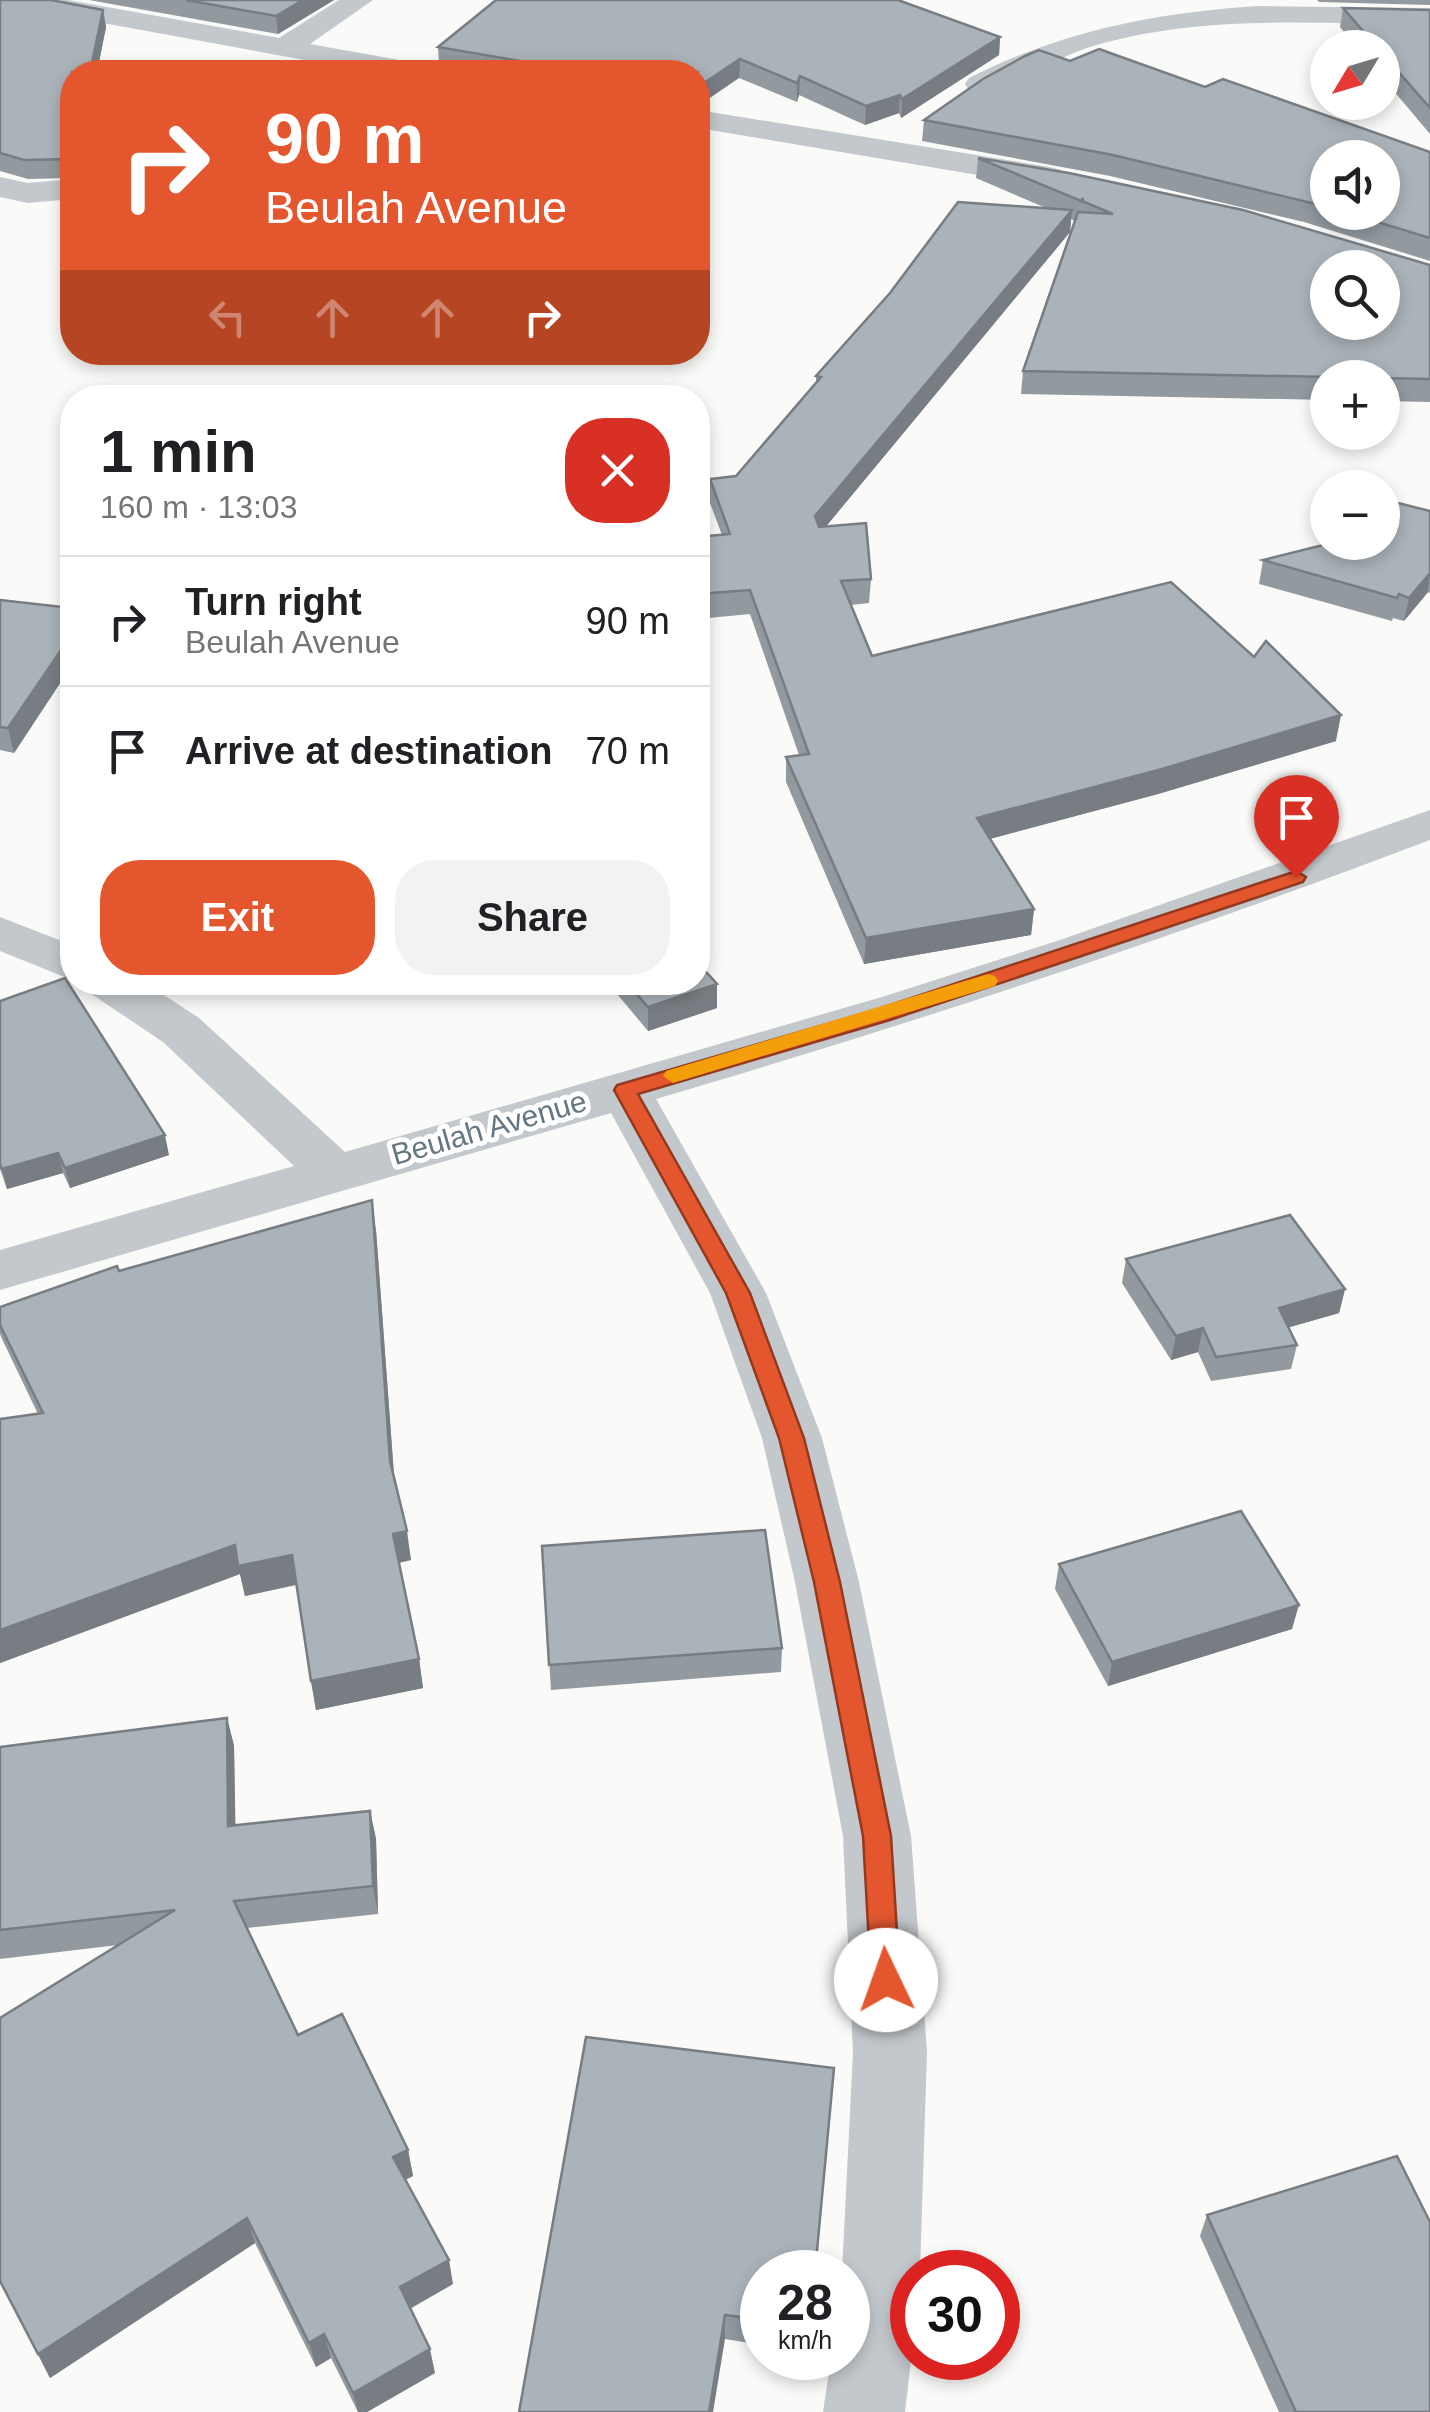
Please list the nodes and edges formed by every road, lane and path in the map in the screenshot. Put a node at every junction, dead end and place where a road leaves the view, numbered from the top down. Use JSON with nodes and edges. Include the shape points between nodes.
{"nodes":[{"id":1,"x":21,"y":0,"type":"edge"},
{"id":2,"x":359,"y":0,"type":"edge"},
{"id":3,"x":1430,"y":17,"type":"edge"},
{"id":4,"x":282,"y":49,"type":"junction"},
{"id":5,"x":340,"y":60,"type":"edge"},
{"id":6,"x":953,"y":101,"type":"edge"},
{"id":7,"x":710,"y":120,"type":"edge"},
{"id":8,"x":912,"y":130,"type":"dead end"},
{"id":9,"x":886,"y":149,"type":"junction"},
{"id":10,"x":1087,"y":184,"type":"edge"},
{"id":11,"x":0,"y":187,"type":"edge"},
{"id":12,"x":60,"y":189,"type":"edge"},
{"id":13,"x":1430,"y":824,"type":"edge"},
{"id":14,"x":0,"y":932,"type":"edge"},
{"id":15,"x":60,"y":959,"type":"edge"},
{"id":16,"x":128,"y":995,"type":"edge"},
{"id":17,"x":625,"y":1090,"type":"junction"},
{"id":18,"x":333,"y":1172,"type":"junction"},
{"id":19,"x":0,"y":1270,"type":"edge"},
{"id":20,"x":864,"y":2412,"type":"edge"}],
"edges":[{"from":1,"to":4,"type":"street"},
{"from":2,"to":4,"type":"street"},
{"from":3,"to":6,"type":"street","via":[[1298,14],[1186,20],[1089,35],[1012,65]]},
{"from":4,"to":5,"type":"street"},
{"from":7,"to":9,"type":"street"},
{"from":8,"to":9,"type":"street"},
{"from":9,"to":10,"type":"street"},
{"from":11,"to":12,"type":"street"},
{"from":13,"to":17,"type":"street","name":"Beulah Avenue","via":[[1109,942]]},
{"from":14,"to":15,"type":"street"},
{"from":16,"to":18,"type":"street","via":[[181,1030]]},
{"from":17,"to":18,"type":"street","name":"Beulah Avenue"},
{"from":17,"to":20,"type":"street","via":[[738,1293],[792,1438],[877,1836],[890,2052],[880,2296]]},
{"from":18,"to":19,"type":"street","name":"Beulah Avenue"}]}
